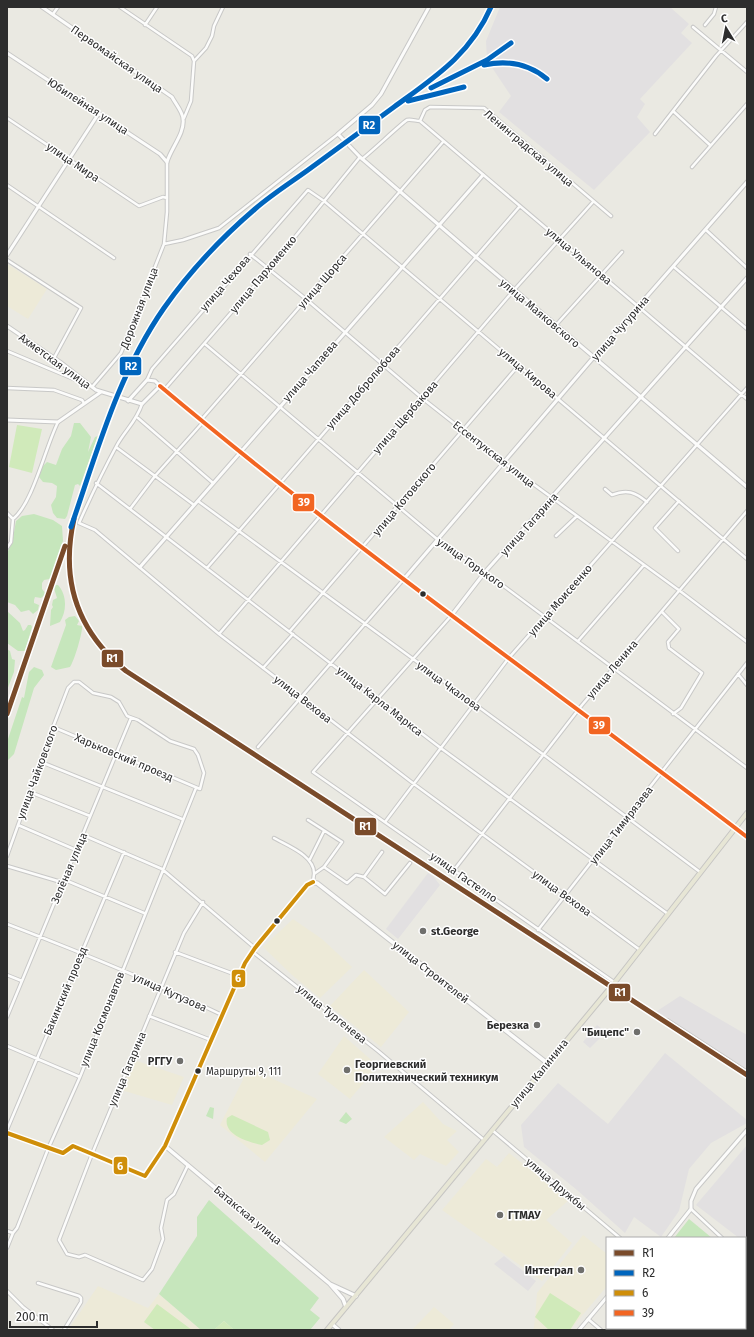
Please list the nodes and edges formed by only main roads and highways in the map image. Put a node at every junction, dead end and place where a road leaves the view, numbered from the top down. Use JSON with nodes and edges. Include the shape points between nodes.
{"nodes":[{"id":1,"x":747,"y":813,"type":"edge"},
{"id":2,"x":547,"y":1063,"type":"junction"},
{"id":3,"x":165,"y":1146,"type":"joint"},
{"id":4,"x":330,"y":1284,"type":"junction"},
{"id":5,"x":356,"y":1296,"type":"junction"},
{"id":6,"x":346,"y":1307,"type":"junction"},
{"id":7,"x":327,"y":1330,"type":"edge"}],
"edges":[{"from":1,"to":2,"type":"main road","name":"улица Калинина","via":[[615,982]]},
{"from":2,"to":3,"type":"main road","name":"улица Строителей","via":[[313,882],[307,885],[254,950],[239,976]]},
{"from":2,"to":5,"type":"main road","name":"улица Калинина"},
{"from":3,"to":4,"type":"main road","name":"Батакская улица"},
{"from":4,"to":5,"type":"main road","name":"Батакская улица"},
{"from":4,"to":6,"type":"main road","name":"Батакская улица","via":[[343,1299]]},
{"from":5,"to":6,"type":"main road","name":"улица Калинина"},
{"from":6,"to":7,"type":"main road","name":"улица Калинина"}]}
